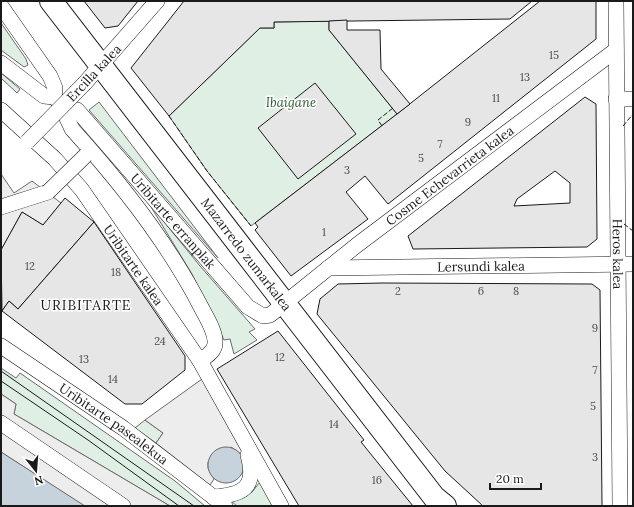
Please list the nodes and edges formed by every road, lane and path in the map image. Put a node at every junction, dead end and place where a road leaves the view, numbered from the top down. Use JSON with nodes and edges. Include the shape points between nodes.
{"nodes":[{"id":1,"x":51,"y":1,"type":"edge"},
{"id":2,"x":157,"y":1,"type":"edge"},
{"id":3,"x":616,"y":1,"type":"edge"},
{"id":4,"x":1,"y":6,"type":"edge"},
{"id":5,"x":616,"y":50,"type":"junction"},
{"id":6,"x":1,"y":63,"type":"edge"},
{"id":7,"x":101,"y":67,"type":"junction"},
{"id":8,"x":54,"y":97,"type":"junction"},
{"id":9,"x":616,"y":99,"type":"junction"},
{"id":10,"x":633,"y":99,"type":"edge"},
{"id":11,"x":67,"y":109,"type":"junction"},
{"id":12,"x":1,"y":110,"type":"edge"},
{"id":13,"x":27,"y":142,"type":"dead end"},
{"id":14,"x":89,"y":152,"type":"junction"},
{"id":15,"x":1,"y":207,"type":"edge"},
{"id":16,"x":626,"y":264,"type":"edge"},
{"id":17,"x":328,"y":268,"type":"junction"},
{"id":18,"x":285,"y":304,"type":"junction"},
{"id":19,"x":1,"y":346,"type":"edge"},
{"id":20,"x":200,"y":361,"type":"junction"},
{"id":21,"x":1,"y":424,"type":"edge"},
{"id":22,"x":244,"y":439,"type":"junction"},
{"id":23,"x":219,"y":501,"type":"edge"},
{"id":24,"x":123,"y":506,"type":"edge"},
{"id":25,"x":281,"y":506,"type":"edge"},
{"id":26,"x":445,"y":506,"type":"edge"},
{"id":27,"x":620,"y":506,"type":"edge"}],
"edges":[{"from":1,"to":7,"type":"main road","name":"Mazarredo zumarkalea"},
{"from":2,"to":7,"type":"street","name":"Ercilla kalea"},
{"from":3,"to":5,"type":"street","name":"Heros kalea"},
{"from":4,"to":8,"type":"street","via":[[50,76],[55,88]]},
{"from":5,"to":9,"type":"street","name":"Heros kalea"},
{"from":5,"to":17,"type":"street","name":"Cosme Echevarrieta kalea"},
{"from":6,"to":8,"type":"street","name":"Uribitarte erranplak","via":[[44,96]]},
{"from":7,"to":13,"type":"street","name":"Ercilla kalea","bridge":true},
{"from":7,"to":18,"type":"main road","name":"Mazarredo zumarkalea"},
{"from":8,"to":11,"type":"street","name":"Uribitarte erranplak"},
{"from":9,"to":10,"type":"street"},
{"from":9,"to":16,"type":"street","name":"Heros kalea"},
{"from":11,"to":14,"type":"street","name":"Uribitarte erranplak","via":[[65,114],[72,128]]},
{"from":11,"to":18,"type":"street","name":"Uribitarte erranplak","via":[[77,110],[248,307],[263,316],[270,315]]},
{"from":12,"to":20,"type":"street","name":"Uribitarte kalea","via":[[55,159],[82,190]]},
{"from":14,"to":15,"type":"street","bridge":true,"via":[[48,192]]},
{"from":14,"to":20,"type":"street","name":"Uribitarte erranplak","via":[[142,212],[194,292],[216,343],[214,351]]},
{"from":16,"to":17,"type":"street","name":"Lersundi kalea"},
{"from":16,"to":27,"type":"street","name":"Heros kalea"},
{"from":17,"to":18,"type":"street","name":"Cosme Echevarrieta kalea"},
{"from":18,"to":26,"type":"main road","name":"Mazarredo zumarkalea","via":[[434,496]]},
{"from":19,"to":23,"type":"street","name":"Uribitarte pasealekua","via":[[123,428]]},
{"from":20,"to":22,"type":"street","name":"Uribitarte kalea"},
{"from":21,"to":24,"type":"street"},
{"from":22,"to":23,"type":"street","name":"Uribitarte kalea","via":[[252,477],[240,491]]},
{"from":22,"to":25,"type":"street","name":"Uribitarte kalea"}]}
